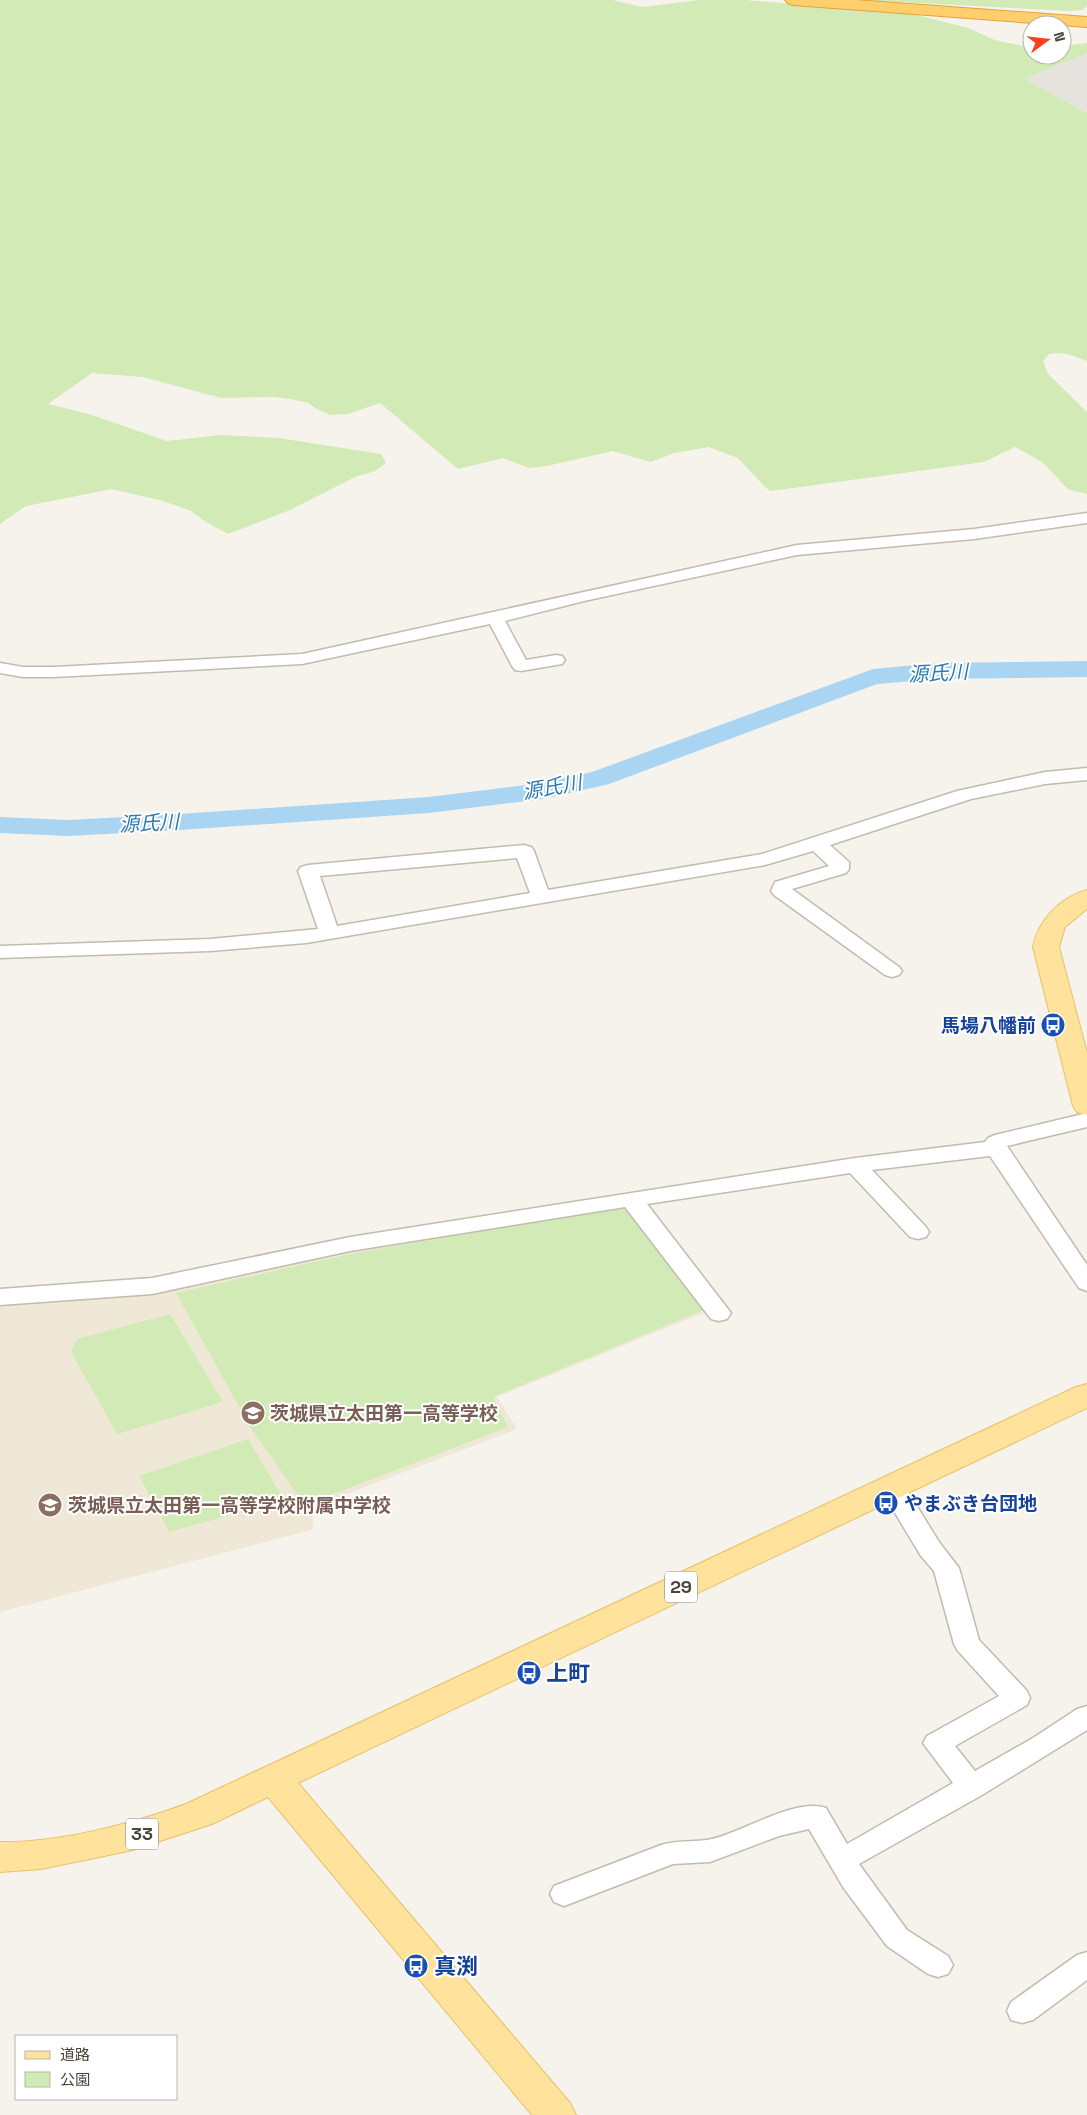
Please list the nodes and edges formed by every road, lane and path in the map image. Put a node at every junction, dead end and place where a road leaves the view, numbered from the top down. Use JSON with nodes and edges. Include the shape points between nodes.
{"nodes":[{"id":1,"x":793,"y":0,"type":"edge"},
{"id":2,"x":1087,"y":22,"type":"edge"},
{"id":3,"x":1087,"y":518,"type":"edge"},
{"id":4,"x":495,"y":618,"type":"junction"},
{"id":5,"x":556,"y":660,"type":"dead end"},
{"id":6,"x":0,"y":668,"type":"edge"},
{"id":7,"x":1087,"y":774,"type":"edge"},
{"id":8,"x":818,"y":845,"type":"junction"},
{"id":9,"x":541,"y":897,"type":"junction"},
{"id":10,"x":1087,"y":898,"type":"edge"},
{"id":11,"x":330,"y":933,"type":"junction"},
{"id":12,"x":0,"y":952,"type":"edge"},
{"id":13,"x":892,"y":971,"type":"dead end"},
{"id":14,"x":1087,"y":1106,"type":"edge"},
{"id":15,"x":1087,"y":1120,"type":"edge"},
{"id":16,"x":996,"y":1148,"type":"junction"},
{"id":17,"x":855,"y":1165,"type":"junction"},
{"id":18,"x":631,"y":1199,"type":"junction"},
{"id":19,"x":918,"y":1232,"type":"dead end"},
{"id":20,"x":1087,"y":1283,"type":"edge"},
{"id":21,"x":0,"y":1297,"type":"edge"},
{"id":22,"x":719,"y":1313,"type":"dead end"},
{"id":23,"x":1087,"y":1395,"type":"edge"},
{"id":24,"x":893,"y":1488,"type":"junction"},
{"id":25,"x":1087,"y":1716,"type":"edge"},
{"id":26,"x":274,"y":1779,"type":"junction"},
{"id":27,"x":972,"y":1787,"type":"junction"},
{"id":28,"x":0,"y":1857,"type":"edge"},
{"id":29,"x":843,"y":1860,"type":"junction"},
{"id":30,"x":564,"y":1894,"type":"dead end"},
{"id":31,"x":1087,"y":1964,"type":"edge"},
{"id":32,"x":938,"y":1965,"type":"dead end"},
{"id":33,"x":1022,"y":2011,"type":"dead end"},
{"id":34,"x":556,"y":2115,"type":"edge"}],
"edges":[{"from":1,"to":2,"type":"highway"},
{"from":3,"to":4,"type":"street","via":[[974,534],[797,550]]},
{"from":4,"to":5,"type":"street","via":[[521,666]]},
{"from":4,"to":6,"type":"street","via":[[302,659],[54,672]]},
{"from":7,"to":8,"type":"street","via":[[1017,782],[970,794]]},
{"from":8,"to":9,"type":"street","via":[[765,859]]},
{"from":8,"to":13,"type":"street","via":[[839,862],[839,869],[782,886],[781,891]]},
{"from":9,"to":11,"type":"street"},
{"from":9,"to":11,"type":"street","via":[[524,851],[308,871]]},
{"from":10,"to":14,"type":"main road","via":[[1065,912],[1054,924],[1047,936],[1046,947]]},
{"from":11,"to":12,"type":"street","via":[[210,945]]},
{"from":15,"to":16,"type":"street","via":[[1004,1140],[996,1143]]},
{"from":16,"to":17,"type":"street"},
{"from":16,"to":20,"type":"street"},
{"from":17,"to":18,"type":"street"},
{"from":17,"to":19,"type":"street"},
{"from":18,"to":21,"type":"street","via":[[350,1244],[152,1286]]},
{"from":18,"to":22,"type":"street"},
{"from":23,"to":24,"type":"main road","number":"29"},
{"from":24,"to":26,"type":"main road","number":"29"},
{"from":24,"to":27,"type":"street","via":[[930,1549],[946,1568],[967,1644],[1017,1698],[937,1743]]},
{"from":25,"to":27,"type":"street"},
{"from":26,"to":28,"type":"main road","number":"33","via":[[156,1830],[51,1853]]},
{"from":26,"to":34,"type":"main road"},
{"from":27,"to":29,"type":"street"},
{"from":29,"to":30,"type":"street","via":[[816,1816],[775,1826],[710,1851],[671,1853]]},
{"from":29,"to":32,"type":"street","via":[[853,1879],[897,1938]]},
{"from":31,"to":33,"type":"street"}]}
